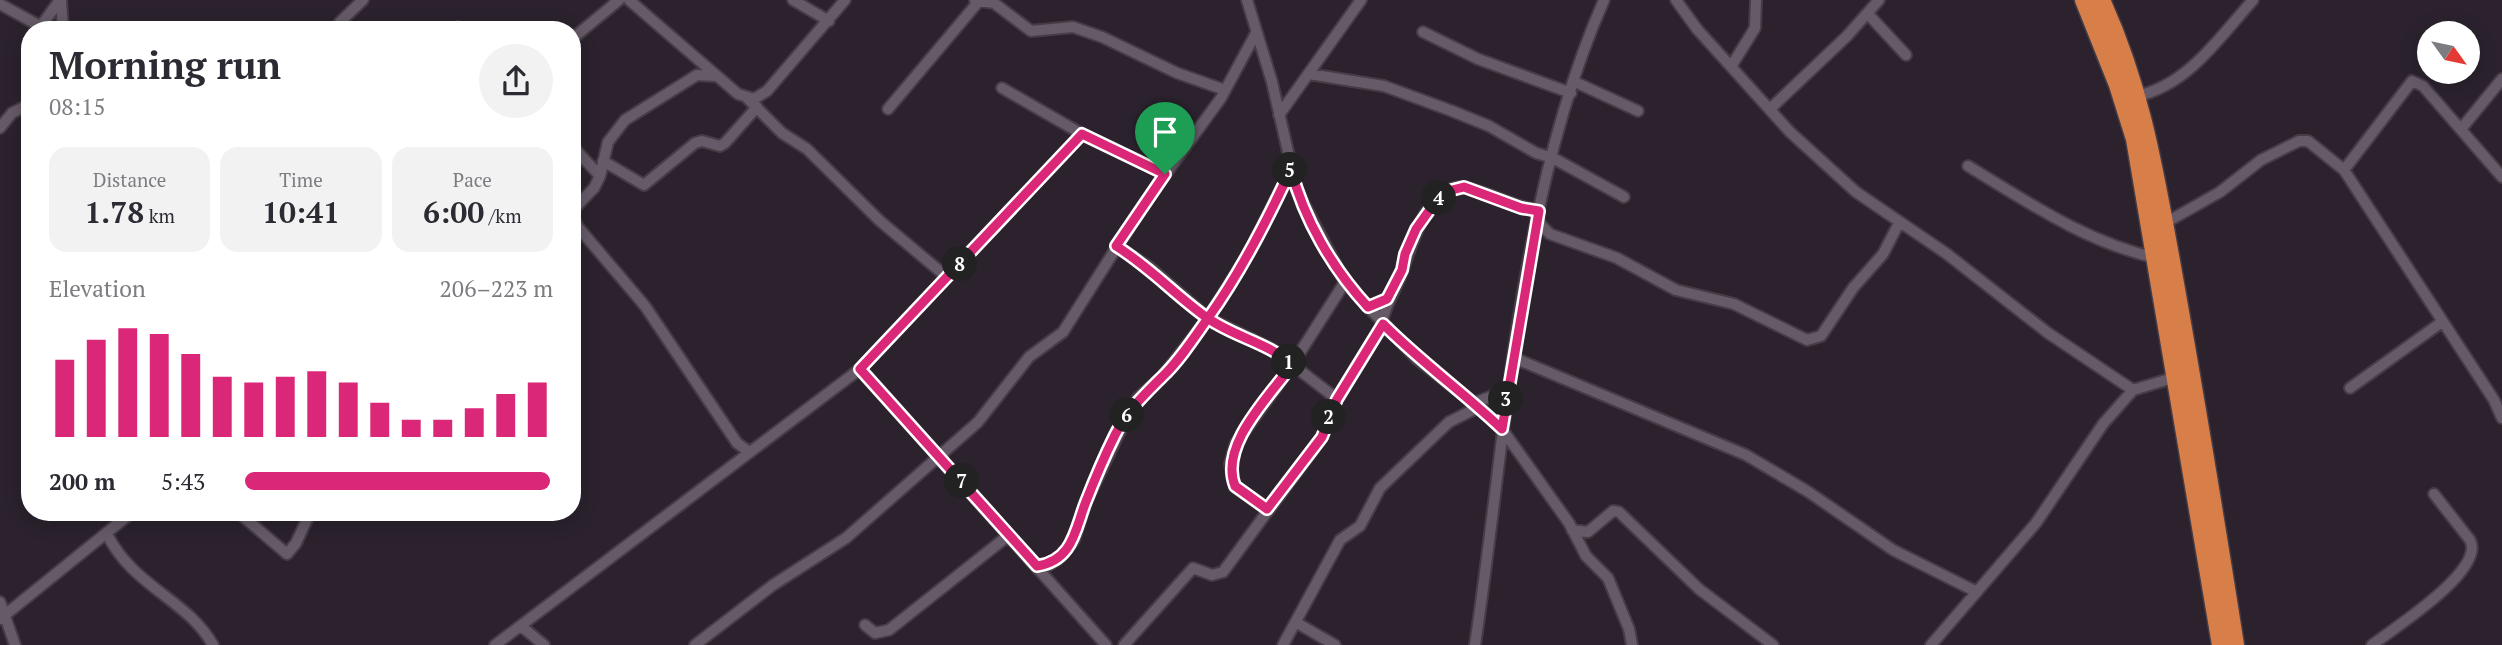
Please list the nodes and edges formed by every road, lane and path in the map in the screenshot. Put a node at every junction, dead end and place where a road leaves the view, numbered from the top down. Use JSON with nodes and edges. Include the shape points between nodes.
{"nodes":[{"id":1,"x":61,"y":0,"type":"edge"},
{"id":2,"x":363,"y":0,"type":"edge"},
{"id":3,"x":620,"y":0,"type":"edge"},
{"id":4,"x":629,"y":0,"type":"edge"},
{"id":5,"x":793,"y":0,"type":"edge"},
{"id":6,"x":845,"y":0,"type":"edge"},
{"id":7,"x":1247,"y":0,"type":"edge"},
{"id":8,"x":1361,"y":0,"type":"edge"},
{"id":9,"x":1604,"y":0,"type":"edge"},
{"id":10,"x":1676,"y":0,"type":"edge"},
{"id":11,"x":1756,"y":0,"type":"edge"},
{"id":12,"x":1879,"y":0,"type":"edge"},
{"id":13,"x":2084,"y":0,"type":"edge"},
{"id":14,"x":2101,"y":0,"type":"edge"},
{"id":15,"x":2253,"y":0,"type":"edge"},
{"id":16,"x":977,"y":1,"type":"edge"},
{"id":17,"x":0,"y":4,"type":"edge"},
{"id":18,"x":1868,"y":14,"type":"junction"},
{"id":19,"x":31,"y":21,"type":"edge"},
{"id":20,"x":48,"y":21,"type":"edge"},
{"id":21,"x":62,"y":21,"type":"edge"},
{"id":22,"x":341,"y":21,"type":"edge"},
{"id":23,"x":828,"y":21,"type":"junction"},
{"id":24,"x":581,"y":32,"type":"edge"},
{"id":25,"x":1423,"y":32,"type":"dead end"},
{"id":26,"x":1256,"y":33,"type":"junction"},
{"id":27,"x":1906,"y":55,"type":"dead end"},
{"id":28,"x":700,"y":63,"type":"junction"},
{"id":29,"x":1732,"y":65,"type":"junction"},
{"id":30,"x":1309,"y":74,"type":"junction"},
{"id":31,"x":697,"y":75,"type":"junction"},
{"id":32,"x":715,"y":76,"type":"junction"},
{"id":33,"x":2502,"y":79,"type":"edge"},
{"id":34,"x":1002,"y":88,"type":"dead end"},
{"id":35,"x":1573,"y":88,"type":"junction"},
{"id":36,"x":1225,"y":90,"type":"junction"},
{"id":37,"x":2137,"y":96,"type":"junction"},
{"id":38,"x":760,"y":104,"type":"junction"},
{"id":39,"x":21,"y":108,"type":"edge"},
{"id":40,"x":888,"y":109,"type":"dead end"},
{"id":41,"x":1770,"y":109,"type":"junction"},
{"id":42,"x":1639,"y":111,"type":"dead end"},
{"id":43,"x":1279,"y":115,"type":"junction"},
{"id":44,"x":0,"y":128,"type":"edge"},
{"id":45,"x":2461,"y":129,"type":"junction"},
{"id":46,"x":1082,"y":134,"type":"junction"},
{"id":47,"x":607,"y":142,"type":"junction"},
{"id":48,"x":581,"y":152,"type":"edge"},
{"id":49,"x":584,"y":155,"type":"junction"},
{"id":50,"x":1553,"y":158,"type":"junction"},
{"id":51,"x":603,"y":161,"type":"junction"},
{"id":52,"x":1968,"y":166,"type":"dead end"},
{"id":53,"x":1291,"y":169,"type":"junction"},
{"id":54,"x":2344,"y":170,"type":"junction"},
{"id":55,"x":1165,"y":174,"type":"junction"},
{"id":56,"x":600,"y":176,"type":"junction"},
{"id":57,"x":2502,"y":177,"type":"edge"},
{"id":58,"x":1624,"y":197,"type":"dead end"},
{"id":59,"x":581,"y":203,"type":"edge"},
{"id":60,"x":1538,"y":216,"type":"junction"},
{"id":61,"x":1899,"y":223,"type":"junction"},
{"id":62,"x":2165,"y":223,"type":"junction"},
{"id":63,"x":581,"y":233,"type":"edge"},
{"id":64,"x":1550,"y":234,"type":"junction"},
{"id":65,"x":1533,"y":243,"type":"junction"},
{"id":66,"x":1116,"y":246,"type":"junction"},
{"id":67,"x":2156,"y":258,"type":"junction"},
{"id":68,"x":944,"y":277,"type":"junction"},
{"id":69,"x":1345,"y":282,"type":"junction"},
{"id":70,"x":1387,"y":299,"type":"junction"},
{"id":71,"x":1368,"y":307,"type":"junction"},
{"id":72,"x":1208,"y":318,"type":"junction"},
{"id":73,"x":2442,"y":322,"type":"junction"},
{"id":74,"x":1383,"y":323,"type":"junction"},
{"id":75,"x":1514,"y":358,"type":"junction"},
{"id":76,"x":1292,"y":365,"type":"junction"},
{"id":77,"x":860,"y":369,"type":"junction"},
{"id":78,"x":2176,"y":377,"type":"junction"},
{"id":79,"x":2350,"y":388,"type":"dead end"},
{"id":80,"x":1508,"y":390,"type":"junction"},
{"id":81,"x":2133,"y":390,"type":"junction"},
{"id":82,"x":2498,"y":397,"type":"edge"},
{"id":83,"x":1337,"y":399,"type":"junction"},
{"id":84,"x":1476,"y":405,"type":"junction"},
{"id":85,"x":2502,"y":418,"type":"edge"},
{"id":86,"x":1502,"y":429,"type":"junction"},
{"id":87,"x":748,"y":451,"type":"junction"},
{"id":88,"x":940,"y":456,"type":"junction"},
{"id":89,"x":2434,"y":494,"type":"dead end"},
{"id":90,"x":1267,"y":509,"type":"junction"},
{"id":91,"x":122,"y":521,"type":"edge"},
{"id":92,"x":248,"y":521,"type":"edge"},
{"id":93,"x":306,"y":521,"type":"edge"},
{"id":94,"x":1572,"y":530,"type":"junction"},
{"id":95,"x":107,"y":534,"type":"junction"},
{"id":96,"x":1009,"y":535,"type":"junction"},
{"id":97,"x":1049,"y":565,"type":"junction"},
{"id":98,"x":1037,"y":566,"type":"junction"},
{"id":99,"x":1046,"y":577,"type":"junction"},
{"id":100,"x":1977,"y":592,"type":"junction"},
{"id":101,"x":0,"y":602,"type":"edge"},
{"id":102,"x":2,"y":617,"type":"edge"},
{"id":103,"x":1297,"y":623,"type":"junction"},
{"id":104,"x":865,"y":625,"type":"dead end"},
{"id":105,"x":521,"y":626,"type":"junction"},
{"id":106,"x":15,"y":645,"type":"edge"},
{"id":107,"x":213,"y":645,"type":"edge"},
{"id":108,"x":495,"y":645,"type":"edge"},
{"id":109,"x":544,"y":645,"type":"edge"},
{"id":110,"x":695,"y":645,"type":"edge"},
{"id":111,"x":1106,"y":645,"type":"edge"},
{"id":112,"x":1124,"y":645,"type":"edge"},
{"id":113,"x":1283,"y":645,"type":"edge"},
{"id":114,"x":1335,"y":645,"type":"edge"},
{"id":115,"x":1475,"y":645,"type":"edge"},
{"id":116,"x":1632,"y":645,"type":"edge"},
{"id":117,"x":1773,"y":645,"type":"edge"},
{"id":118,"x":1931,"y":645,"type":"edge"},
{"id":119,"x":2221,"y":645,"type":"edge"},
{"id":120,"x":2235,"y":645,"type":"edge"},
{"id":121,"x":2372,"y":645,"type":"edge"}],
"edges":[{"from":1,"to":20,"type":"street"},
{"from":1,"to":21,"type":"street"},
{"from":2,"to":22,"type":"street"},
{"from":3,"to":24,"type":"street"},
{"from":4,"to":28,"type":"street"},
{"from":5,"to":23,"type":"street"},
{"from":6,"to":23,"type":"street"},
{"from":7,"to":26,"type":"street"},
{"from":8,"to":30,"type":"street"},
{"from":9,"to":35,"type":"street"},
{"from":10,"to":29,"type":"street"},
{"from":11,"to":29,"type":"street","via":[[1755,28]]},
{"from":12,"to":18,"type":"street"},
{"from":13,"to":67,"type":"highway","via":[[2134,139]]},
{"from":14,"to":37,"type":"highway"},
{"from":15,"to":37,"type":"street","via":[[2170,85]]},
{"from":16,"to":36,"type":"street","via":[[994,3],[1031,30],[1073,27]]},
{"from":16,"to":40,"type":"street"},
{"from":17,"to":19,"type":"street"},
{"from":18,"to":27,"type":"street"},
{"from":18,"to":41,"type":"street"},
{"from":23,"to":38,"type":"street"},
{"from":25,"to":35,"type":"street","via":[[1478,60]]},
{"from":26,"to":36,"type":"street"},
{"from":26,"to":43,"type":"street"},
{"from":28,"to":31,"type":"street"},
{"from":28,"to":32,"type":"street"},
{"from":29,"to":41,"type":"street"},
{"from":30,"to":43,"type":"street"},
{"from":30,"to":50,"type":"street","via":[[1384,86],[1489,126]]},
{"from":31,"to":32,"type":"street"},
{"from":31,"to":47,"type":"street","via":[[635,112]]},
{"from":32,"to":38,"type":"street"},
{"from":33,"to":45,"type":"street"},
{"from":34,"to":46,"type":"street"},
{"from":35,"to":42,"type":"street"},
{"from":35,"to":50,"type":"street"},
{"from":36,"to":55,"type":"street"},
{"from":37,"to":62,"type":"highway"},
{"from":38,"to":51,"type":"street","via":[[725,143],[695,143],[645,185]]},
{"from":38,"to":68,"type":"street","via":[[782,133],[807,149]]},
{"from":39,"to":44,"type":"street"},
{"from":41,"to":61,"type":"street","via":[[1816,157]]},
{"from":43,"to":53,"type":"street"},
{"from":45,"to":54,"type":"street","via":[[2423,86],[2412,82]]},
{"from":45,"to":57,"type":"street"},
{"from":46,"to":55,"type":"street"},
{"from":46,"to":68,"type":"street"},
{"from":47,"to":49,"type":"street"},
{"from":47,"to":51,"type":"street"},
{"from":48,"to":49,"type":"street"},
{"from":49,"to":56,"type":"street"},
{"from":50,"to":58,"type":"street"},
{"from":50,"to":60,"type":"street"},
{"from":51,"to":56,"type":"street"},
{"from":52,"to":67,"type":"street","via":[[2071,229]]},
{"from":53,"to":69,"type":"street","via":[[1297,191]]},
{"from":53,"to":72,"type":"street","via":[[1249,253]]},
{"from":54,"to":62,"type":"street","via":[[2308,141],[2299,141],[2261,160],[2220,192]]},
{"from":54,"to":73,"type":"street"},
{"from":55,"to":66,"type":"street"},
{"from":56,"to":59,"type":"street"},
{"from":60,"to":64,"type":"street"},
{"from":60,"to":65,"type":"street"},
{"from":60,"to":70,"type":"street","via":[[1464,187],[1448,191],[1416,229]]},
{"from":61,"to":64,"type":"street","via":[[1883,254],[1814,340],[1734,304],[1690,296],[1617,258]]},
{"from":61,"to":81,"type":"street"},
{"from":62,"to":120,"type":"highway"},
{"from":63,"to":87,"type":"street","via":[[645,306],[737,443]]},
{"from":64,"to":65,"type":"street"},
{"from":65,"to":75,"type":"street"},
{"from":66,"to":72,"type":"street","via":[[1149,267]]},
{"from":66,"to":88,"type":"street","via":[[1063,332],[1029,357],[993,405]]},
{"from":67,"to":78,"type":"highway"},
{"from":68,"to":77,"type":"street"},
{"from":69,"to":71,"type":"street"},
{"from":69,"to":76,"type":"street"},
{"from":70,"to":71,"type":"street"},
{"from":70,"to":74,"type":"street"},
{"from":71,"to":74,"type":"street"},
{"from":72,"to":76,"type":"street","via":[[1272,349]]},
{"from":72,"to":97,"type":"street","via":[[1162,377],[1138,398],[1086,502],[1074,540]]},
{"from":73,"to":79,"type":"street"},
{"from":73,"to":82,"type":"street"},
{"from":74,"to":83,"type":"street"},
{"from":74,"to":84,"type":"street","via":[[1417,359]]},
{"from":75,"to":80,"type":"street"},
{"from":75,"to":100,"type":"street","via":[[1746,455],[1893,550]]},
{"from":76,"to":83,"type":"street"},
{"from":76,"to":90,"type":"street","via":[[1236,443],[1230,464],[1235,486]]},
{"from":77,"to":87,"type":"street"},
{"from":77,"to":88,"type":"street"},
{"from":78,"to":81,"type":"street"},
{"from":78,"to":119,"type":"highway"},
{"from":80,"to":84,"type":"street"},
{"from":80,"to":86,"type":"street"},
{"from":81,"to":100,"type":"street","via":[[2103,424],[2036,523]]},
{"from":82,"to":85,"type":"street"},
{"from":83,"to":90,"type":"street","via":[[1322,437]]},
{"from":84,"to":86,"type":"street"},
{"from":84,"to":103,"type":"street","via":[[1449,422],[1380,488],[1360,526],[1340,540]]},
{"from":86,"to":94,"type":"street"},
{"from":86,"to":115,"type":"street"},
{"from":87,"to":105,"type":"street"},
{"from":88,"to":96,"type":"street"},
{"from":88,"to":110,"type":"street","via":[[846,537]]},
{"from":89,"to":121,"type":"street","via":[[2470,540],[2472,559],[2437,596]]},
{"from":90,"to":112,"type":"street","via":[[1223,572],[1212,575],[1193,568]]},
{"from":91,"to":95,"type":"street"},
{"from":92,"to":93,"type":"street","via":[[287,554]]},
{"from":94,"to":116,"type":"street","via":[[1586,556],[1611,583]]},
{"from":94,"to":117,"type":"street","via":[[1588,532],[1613,511],[1619,512],[1699,589]]},
{"from":95,"to":102,"type":"street"},
{"from":95,"to":107,"type":"street","via":[[118,556],[136,575],[204,629]]},
{"from":96,"to":98,"type":"street"},
{"from":96,"to":104,"type":"street","via":[[889,630],[875,633]]},
{"from":97,"to":98,"type":"street"},
{"from":97,"to":99,"type":"street"},
{"from":98,"to":99,"type":"street"},
{"from":99,"to":111,"type":"street"},
{"from":100,"to":118,"type":"street"},
{"from":101,"to":102,"type":"street"},
{"from":102,"to":106,"type":"street"},
{"from":103,"to":113,"type":"street"},
{"from":103,"to":114,"type":"street"},
{"from":105,"to":108,"type":"street"},
{"from":105,"to":109,"type":"street"}]}
